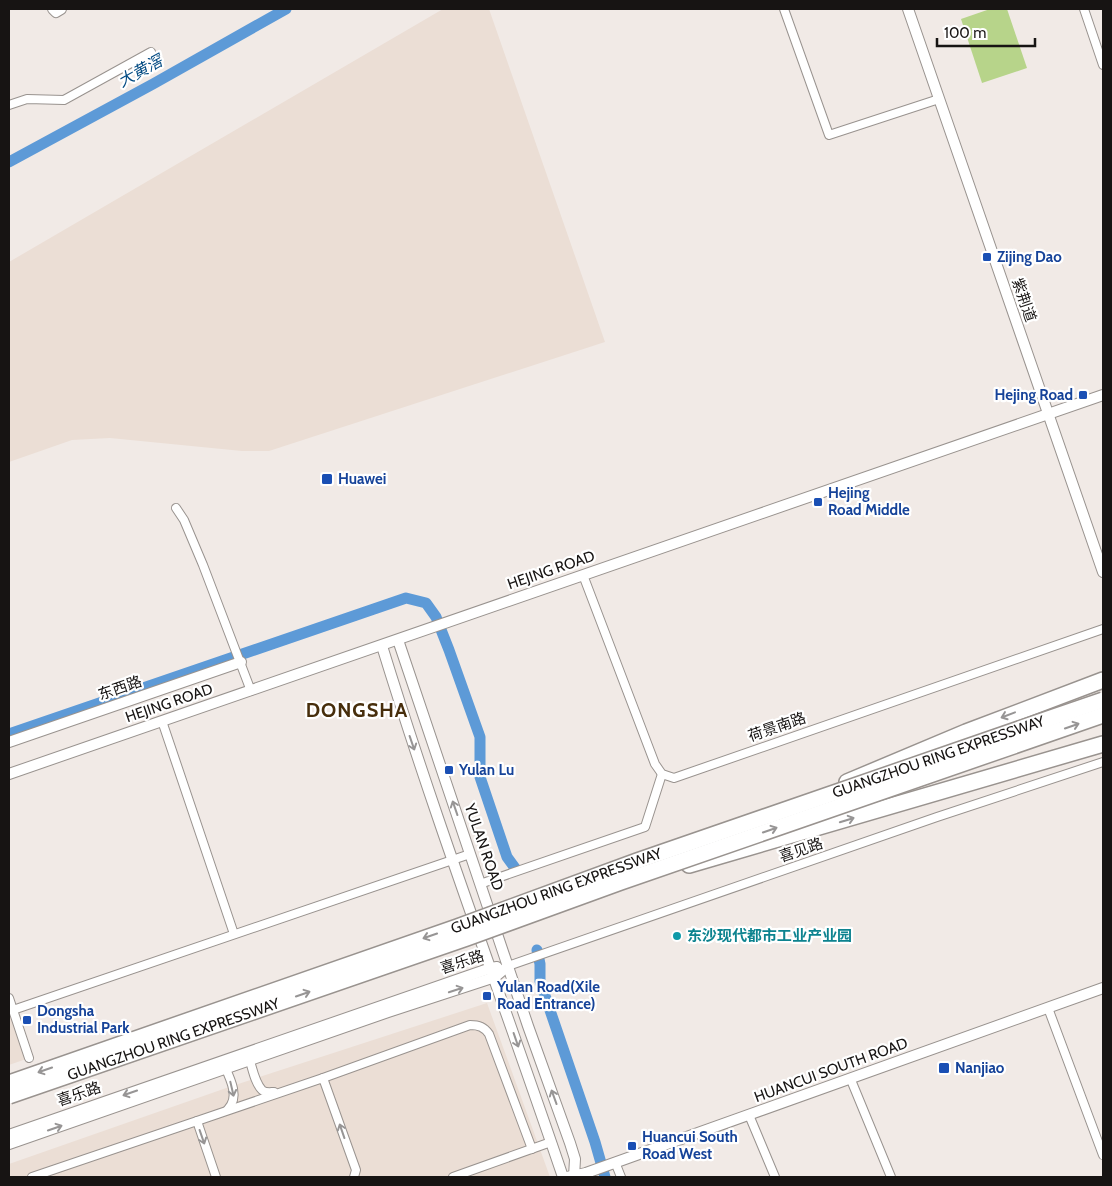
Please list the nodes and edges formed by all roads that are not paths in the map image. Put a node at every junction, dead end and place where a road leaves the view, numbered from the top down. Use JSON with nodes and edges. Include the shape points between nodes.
{"nodes":[{"id":1,"x":53,"y":9,"type":"edge"},
{"id":2,"x":61,"y":9,"type":"edge"},
{"id":3,"x":784,"y":9,"type":"edge"},
{"id":4,"x":908,"y":9,"type":"edge"},
{"id":5,"x":1084,"y":9,"type":"edge"},
{"id":6,"x":151,"y":52,"type":"dead end"},
{"id":7,"x":1103,"y":64,"type":"edge"},
{"id":8,"x":940,"y":99,"type":"junction"},
{"id":9,"x":9,"y":105,"type":"edge"},
{"id":10,"x":1103,"y":395,"type":"edge"},
{"id":11,"x":1048,"y":415,"type":"junction"},
{"id":12,"x":176,"y":508,"type":"dead end"},
{"id":13,"x":1103,"y":572,"type":"edge"},
{"id":14,"x":583,"y":575,"type":"junction"},
{"id":15,"x":1103,"y":629,"type":"edge"},
{"id":16,"x":398,"y":640,"type":"junction"},
{"id":17,"x":382,"y":646,"type":"junction"},
{"id":18,"x":241,"y":662,"type":"junction"},
{"id":19,"x":1103,"y":680,"type":"edge"},
{"id":20,"x":251,"y":691,"type":"junction"},
{"id":21,"x":1103,"y":700,"type":"edge"},
{"id":22,"x":1103,"y":715,"type":"edge"},
{"id":23,"x":162,"y":721,"type":"junction"},
{"id":24,"x":1103,"y":733,"type":"edge"},
{"id":25,"x":9,"y":742,"type":"edge"},
{"id":26,"x":1103,"y":744,"type":"edge"},
{"id":27,"x":1103,"y":762,"type":"edge"},
{"id":28,"x":9,"y":774,"type":"edge"},
{"id":29,"x":662,"y":774,"type":"junction"},
{"id":30,"x":885,"y":808,"type":"junction"},
{"id":31,"x":470,"y":854,"type":"junction"},
{"id":32,"x":453,"y":861,"type":"junction"},
{"id":33,"x":638,"y":861,"type":"junction"},
{"id":34,"x":480,"y":884,"type":"junction"},
{"id":35,"x":581,"y":896,"type":"junction"},
{"id":36,"x":234,"y":934,"type":"junction"},
{"id":37,"x":508,"y":966,"type":"junction"},
{"id":38,"x":493,"y":972,"type":"junction"},
{"id":39,"x":1103,"y":988,"type":"edge"},
{"id":40,"x":9,"y":998,"type":"edge"},
{"id":41,"x":1048,"y":1008,"type":"junction"},
{"id":42,"x":12,"y":1010,"type":"junction"},
{"id":43,"x":248,"y":1056,"type":"junction"},
{"id":44,"x":29,"y":1058,"type":"dead end"},
{"id":45,"x":224,"y":1064,"type":"junction"},
{"id":46,"x":323,"y":1078,"type":"junction"},
{"id":47,"x":850,"y":1080,"type":"junction"},
{"id":48,"x":9,"y":1083,"type":"edge"},
{"id":49,"x":281,"y":1092,"type":"junction"},
{"id":50,"x":9,"y":1096,"type":"edge"},
{"id":51,"x":221,"y":1113,"type":"junction"},
{"id":52,"x":749,"y":1115,"type":"junction"},
{"id":53,"x":197,"y":1121,"type":"junction"},
{"id":54,"x":9,"y":1134,"type":"edge"},
{"id":55,"x":570,"y":1143,"type":"junction"},
{"id":56,"x":9,"y":1144,"type":"edge"},
{"id":57,"x":552,"y":1145,"type":"junction"},
{"id":58,"x":532,"y":1149,"type":"junction"},
{"id":59,"x":1103,"y":1155,"type":"edge"},
{"id":60,"x":614,"y":1163,"type":"junction"},
{"id":61,"x":32,"y":1177,"type":"edge"},
{"id":62,"x":216,"y":1177,"type":"edge"},
{"id":63,"x":354,"y":1177,"type":"edge"},
{"id":64,"x":453,"y":1177,"type":"edge"},
{"id":65,"x":569,"y":1177,"type":"edge"},
{"id":66,"x":621,"y":1177,"type":"edge"},
{"id":67,"x":775,"y":1177,"type":"edge"},
{"id":68,"x":891,"y":1177,"type":"edge"}],
"edges":[{"from":1,"to":2,"type":"street","via":[[56,12]]},
{"from":3,"to":8,"type":"street","via":[[829,134]]},
{"from":4,"to":8,"type":"street","name":"紫荆道"},
{"from":5,"to":7,"type":"street"},
{"from":6,"to":9,"type":"street","via":[[64,100],[27,99]]},
{"from":8,"to":11,"type":"street","name":"紫荆道"},
{"from":10,"to":11,"type":"street","name":"HEJING ROAD"},
{"from":11,"to":13,"type":"street","name":"紫荆道"},
{"from":11,"to":14,"type":"street","name":"HEJING ROAD"},
{"from":12,"to":18,"type":"street","via":[[188,530]]},
{"from":14,"to":16,"type":"street","name":"HEJING ROAD"},
{"from":14,"to":29,"type":"street","via":[[655,764]]},
{"from":15,"to":29,"type":"street","name":"荷景南路","via":[[674,778]]},
{"from":16,"to":17,"type":"street","name":"HEJING ROAD"},
{"from":31,"to":16,"type":"street","name":"YULAN ROAD","one_way":true},
{"from":17,"to":20,"type":"street","name":"HEJING ROAD"},
{"from":17,"to":32,"type":"street","one_way":true},
{"from":18,"to":20,"type":"street"},
{"from":18,"to":25,"type":"street","name":"东西路"},
{"from":19,"to":33,"type":"highway","one_way":true,"bridge":true,"via":[[966,732],[778,810]]},
{"from":20,"to":23,"type":"street","name":"HEJING ROAD"},
{"from":21,"to":33,"type":"highway","name":"GUANGZHOU RING EXPRESSWAY","bridge":true},
{"from":35,"to":22,"type":"highway","name":"GUANGZHOU RING EXPRESSWAY","one_way":true,"bridge":true},
{"from":23,"to":28,"type":"street","name":"HEJING ROAD"},
{"from":23,"to":36,"type":"street"},
{"from":24,"to":30,"type":"highway"},
{"from":26,"to":30,"type":"highway"},
{"from":27,"to":37,"type":"street","name":"喜见路"},
{"from":29,"to":34,"type":"street","via":[[645,827]]},
{"from":35,"to":30,"type":"highway","one_way":true,"bridge":true},
{"from":31,"to":32,"type":"street"},
{"from":31,"to":34,"type":"street","name":"YULAN ROAD"},
{"from":32,"to":36,"type":"street"},
{"from":32,"to":38,"type":"street"},
{"from":33,"to":48,"type":"highway","name":"GUANGZHOU RING EXPRESSWAY","one_way":true,"bridge":true},
{"from":34,"to":37,"type":"street","name":"YULAN ROAD"},
{"from":50,"to":35,"type":"highway","name":"GUANGZHOU RING EXPRESSWAY","one_way":true,"bridge":true},
{"from":36,"to":42,"type":"street"},
{"from":37,"to":38,"type":"street","name":"喜乐路"},
{"from":55,"to":37,"type":"street","name":"YULAN ROAD","one_way":true},
{"from":38,"to":43,"type":"street","name":"喜乐路"},
{"from":38,"to":57,"type":"street","one_way":true},
{"from":39,"to":41,"type":"street","name":"HUANCUI SOUTH ROAD"},
{"from":40,"to":42,"type":"street"},
{"from":41,"to":47,"type":"street","name":"HUANCUI SOUTH ROAD"},
{"from":41,"to":59,"type":"street"},
{"from":42,"to":44,"type":"street"},
{"from":43,"to":45,"type":"street","name":"喜乐路"},
{"from":43,"to":49,"type":"street","via":[[262,1090]]},
{"from":45,"to":51,"type":"street","one_way":true,"via":[[235,1096],[230,1109]]},
{"from":45,"to":54,"type":"street","name":"喜乐路","one_way":true},
{"from":56,"to":45,"type":"street","name":"喜乐路","one_way":true},
{"from":46,"to":49,"type":"street"},
{"from":46,"to":58,"type":"street","via":[[470,1025],[478,1025],[489,1034]]},
{"from":63,"to":46,"type":"street","one_way":true,"via":[[356,1170]]},
{"from":47,"to":52,"type":"street","name":"HUANCUI SOUTH ROAD"},
{"from":47,"to":68,"type":"street"},
{"from":49,"to":51,"type":"street"},
{"from":51,"to":53,"type":"street"},
{"from":52,"to":60,"type":"street","name":"HUANCUI SOUTH ROAD"},
{"from":52,"to":67,"type":"street"},
{"from":53,"to":61,"type":"street"},
{"from":53,"to":62,"type":"street","one_way":true},
{"from":55,"to":57,"type":"street"},
{"from":55,"to":65,"type":"street","name":"YULAN ROAD","via":[[576,1159]]},
{"from":57,"to":58,"type":"street"},
{"from":57,"to":65,"type":"street"},
{"from":58,"to":64,"type":"street"},
{"from":60,"to":65,"type":"street","name":"HUANCUI SOUTH ROAD"},
{"from":60,"to":66,"type":"street"}]}
